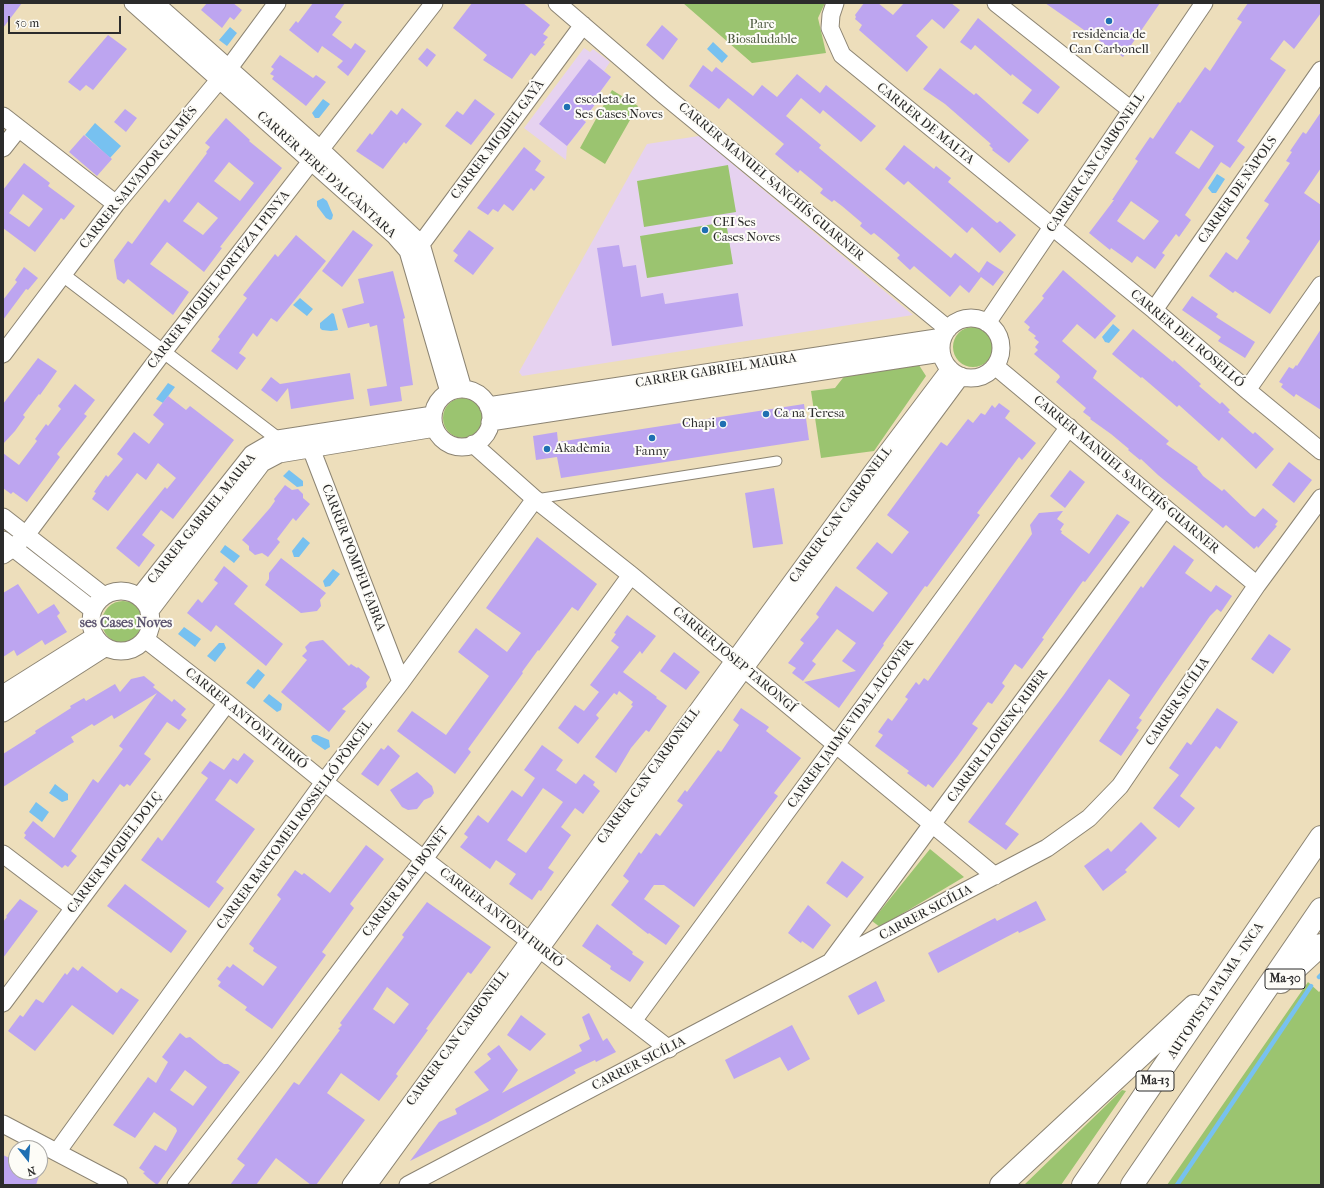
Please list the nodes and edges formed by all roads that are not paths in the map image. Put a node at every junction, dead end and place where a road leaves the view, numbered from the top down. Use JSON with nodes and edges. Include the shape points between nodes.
{"nodes":[{"id":1,"x":132,"y":3,"type":"edge"},
{"id":2,"x":155,"y":3,"type":"edge"},
{"id":3,"x":276,"y":3,"type":"edge"},
{"id":4,"x":434,"y":3,"type":"edge"},
{"id":5,"x":557,"y":3,"type":"edge"},
{"id":6,"x":835,"y":3,"type":"edge"},
{"id":7,"x":996,"y":3,"type":"edge"},
{"id":8,"x":1204,"y":3,"type":"edge"},
{"id":9,"x":583,"y":25,"type":"junction"},
{"id":10,"x":1321,"y":70,"type":"edge"},
{"id":11,"x":224,"y":74,"type":"junction"},
{"id":12,"x":1131,"y":110,"type":"junction"},
{"id":13,"x":3,"y":116,"type":"edge"},
{"id":14,"x":18,"y":129,"type":"junction"},
{"id":15,"x":3,"y":148,"type":"edge"},
{"id":16,"x":315,"y":156,"type":"junction"},
{"id":17,"x":116,"y":204,"type":"junction"},
{"id":18,"x":1052,"y":227,"type":"junction"},
{"id":19,"x":414,"y":248,"type":"junction"},
{"id":20,"x":63,"y":275,"type":"junction"},
{"id":21,"x":1321,"y":285,"type":"edge"},
{"id":22,"x":1154,"y":310,"type":"junction"},
{"id":23,"x":987,"y":323,"type":"junction"},
{"id":24,"x":944,"y":339,"type":"junction"},
{"id":25,"x":163,"y":352,"type":"junction"},
{"id":26,"x":3,"y":354,"type":"edge"},
{"id":27,"x":995,"y":366,"type":"junction"},
{"id":28,"x":956,"y":373,"type":"junction"},
{"id":29,"x":1247,"y":390,"type":"junction"},
{"id":30,"x":456,"y":391,"type":"junction"},
{"id":31,"x":489,"y":414,"type":"junction"},
{"id":32,"x":434,"y":421,"type":"junction"},
{"id":33,"x":1069,"y":427,"type":"junction"},
{"id":34,"x":278,"y":439,"type":"junction"},
{"id":35,"x":308,"y":441,"type":"junction"},
{"id":36,"x":473,"y":444,"type":"junction"},
{"id":37,"x":1321,"y":451,"type":"edge"},
{"id":38,"x":777,"y":461,"type":"dead end"},
{"id":39,"x":1321,"y":498,"type":"edge"},
{"id":40,"x":535,"y":499,"type":"junction"},
{"id":41,"x":1165,"y":508,"type":"junction"},
{"id":42,"x":3,"y":517,"type":"edge"},
{"id":43,"x":26,"y":535,"type":"junction"},
{"id":44,"x":6,"y":548,"type":"edge"},
{"id":45,"x":631,"y":575,"type":"junction"},
{"id":46,"x":1257,"y":585,"type":"junction"},
{"id":47,"x":104,"y":596,"type":"junction"},
{"id":48,"x":139,"y":597,"type":"junction"},
{"id":49,"x":93,"y":610,"type":"junction"},
{"id":50,"x":149,"y":612,"type":"junction"},
{"id":51,"x":145,"y":639,"type":"junction"},
{"id":52,"x":101,"y":642,"type":"junction"},
{"id":53,"x":739,"y":665,"type":"junction"},
{"id":54,"x":401,"y":682,"type":"junction"},
{"id":55,"x":3,"y":694,"type":"edge"},
{"id":56,"x":227,"y":703,"type":"junction"},
{"id":57,"x":3,"y":712,"type":"edge"},
{"id":58,"x":836,"y":744,"type":"junction"},
{"id":59,"x":324,"y":782,"type":"junction"},
{"id":60,"x":933,"y":823,"type":"junction"},
{"id":61,"x":1321,"y":837,"type":"edge"},
{"id":62,"x":3,"y":854,"type":"edge"},
{"id":63,"x":424,"y":858,"type":"junction"},
{"id":64,"x":995,"y":876,"type":"junction"},
{"id":65,"x":74,"y":908,"type":"junction"},
{"id":66,"x":1321,"y":909,"type":"edge"},
{"id":67,"x":535,"y":945,"type":"junction"},
{"id":68,"x":1321,"y":946,"type":"edge"},
{"id":69,"x":830,"y":963,"type":"junction"},
{"id":70,"x":1226,"y":976,"type":"junction"},
{"id":71,"x":3,"y":1003,"type":"edge"},
{"id":72,"x":1250,"y":1012,"type":"junction"},
{"id":73,"x":633,"y":1021,"type":"junction"},
{"id":74,"x":669,"y":1049,"type":"junction"},
{"id":75,"x":1072,"y":1118,"type":"junction"},
{"id":76,"x":3,"y":1124,"type":"edge"},
{"id":77,"x":57,"y":1152,"type":"junction"},
{"id":78,"x":119,"y":1185,"type":"edge"},
{"id":79,"x":176,"y":1185,"type":"edge"},
{"id":80,"x":351,"y":1185,"type":"edge"},
{"id":81,"x":368,"y":1185,"type":"edge"},
{"id":82,"x":408,"y":1185,"type":"edge"},
{"id":83,"x":985,"y":1185,"type":"edge"},
{"id":84,"x":1001,"y":1185,"type":"edge"},
{"id":85,"x":1083,"y":1185,"type":"edge"},
{"id":86,"x":1132,"y":1185,"type":"edge"}],
"edges":[{"from":1,"to":11,"type":"street","name":"CARRER PERE D'ALCÀNTARA"},
{"from":2,"to":11,"type":"street"},
{"from":3,"to":11,"type":"street","name":"CARRER SALVADOR GALMÉS"},
{"from":4,"to":16,"type":"street","name":"CARRER MIQUEL FORTEZA I PINYA"},
{"from":5,"to":9,"type":"street","name":"CARRER MANUEL SANCHÍS GUARNER"},
{"from":6,"to":18,"type":"street","name":"CARRER DE MALTA","via":[[830,28],[842,56]]},
{"from":7,"to":12,"type":"street"},
{"from":8,"to":12,"type":"street","name":"CARRER CAN CARBONELL"},
{"from":9,"to":19,"type":"street","name":"CARRER MIQUEL GAYÀ"},
{"from":9,"to":24,"type":"street","name":"CARRER MANUEL SANCHÍS GUARNER"},
{"from":10,"to":22,"type":"street","name":"CARRER DE NÀPOLS"},
{"from":11,"to":16,"type":"street","name":"CARRER PERE D'ALCÀNTARA"},
{"from":11,"to":17,"type":"street","name":"CARRER SALVADOR GALMÉS"},
{"from":12,"to":18,"type":"street","name":"CARRER CAN CARBONELL"},
{"from":13,"to":14,"type":"street"},
{"from":14,"to":15,"type":"street"},
{"from":14,"to":17,"type":"street"},
{"from":16,"to":19,"type":"street","name":"CARRER PERE D'ALCÀNTARA","via":[[395,236]]},
{"from":16,"to":25,"type":"street","name":"CARRER MIQUEL FORTEZA I PINYA"},
{"from":17,"to":20,"type":"street","name":"CARRER SALVADOR GALMÉS"},
{"from":18,"to":22,"type":"street","name":"CARRER DEL ROSELLÓ"},
{"from":18,"to":23,"type":"street","name":"CARRER CAN CARBONELL"},
{"from":19,"to":30,"type":"street"},
{"from":20,"to":25,"type":"street"},
{"from":20,"to":26,"type":"street","name":"CARRER SALVADOR GALMÉS"},
{"from":21,"to":29,"type":"street"},
{"from":22,"to":29,"type":"street","name":"CARRER DEL ROSELLÓ"},
{"from":23,"to":24,"type":"street","via":[[967,319],[955,323]]},
{"from":23,"to":27,"type":"street","via":[[999,338],[1000,353]]},
{"from":24,"to":28,"type":"street","via":[[944,362]]},
{"from":24,"to":31,"type":"street","name":"CARRER GABRIEL MAURA"},
{"from":25,"to":34,"type":"street"},
{"from":25,"to":43,"type":"street","name":"CARRER MIQUEL FORTEZA I PINYA"},
{"from":27,"to":28,"type":"street","via":[[980,377]]},
{"from":27,"to":33,"type":"street","name":"CARRER MANUEL SANCHÍS GUARNER"},
{"from":28,"to":53,"type":"street","name":"CARRER CAN CARBONELL","via":[[872,472]]},
{"from":29,"to":37,"type":"street","name":"CARRER DEL ROSELLÓ"},
{"from":30,"to":31,"type":"street","via":[[479,395]]},
{"from":30,"to":32,"type":"street","via":[[440,399]]},
{"from":31,"to":36,"type":"street","via":[[487,431]]},
{"from":32,"to":35,"type":"street","name":"CARRER GABRIEL MAURA"},
{"from":32,"to":36,"type":"street","via":[[438,434],[448,443],[465,446]]},
{"from":33,"to":41,"type":"street","name":"CARRER MANUEL SANCHÍS GUARNER"},
{"from":33,"to":58,"type":"street","name":"CARRER JAUME VIDAL ALCOVER"},
{"from":34,"to":35,"type":"street","name":"CARRER GABRIEL MAURA"},
{"from":34,"to":48,"type":"street","name":"CARRER GABRIEL MAURA","via":[[252,454]]},
{"from":35,"to":50,"type":"street","name":"CARRER GABRIEL MAURA","via":[[262,463]]},
{"from":35,"to":54,"type":"street","name":"CARRER POMPEU FABRA"},
{"from":36,"to":40,"type":"street","name":"CARRER JOSEP TARONGÍ"},
{"from":38,"to":40,"type":"lane"},
{"from":39,"to":46,"type":"street","name":"CARRER SICÍLIA"},
{"from":40,"to":45,"type":"street","name":"CARRER JOSEP TARONGÍ"},
{"from":40,"to":54,"type":"street","name":"CARRER BARTOMEU ROSSELLÓ PÒRCEL"},
{"from":41,"to":46,"type":"street","name":"CARRER MANUEL SANCHÍS GUARNER"},
{"from":41,"to":60,"type":"street","name":"CARRER LLORENÇ RIBER"},
{"from":42,"to":43,"type":"street"},
{"from":43,"to":44,"type":"street","name":"CARRER MIQUEL FORTEZA I PINYA"},
{"from":43,"to":47,"type":"street"},
{"from":44,"to":49,"type":"street"},
{"from":45,"to":53,"type":"street","name":"CARRER JOSEP TARONGÍ"},
{"from":45,"to":63,"type":"street","name":"CARRER BLAI BONET"},
{"from":46,"to":64,"type":"street","name":"CARRER SICÍLIA","via":[[1120,786],[1089,818],[1053,844]]},
{"from":47,"to":48,"type":"street","via":[[122,591]]},
{"from":47,"to":49,"type":"street"},
{"from":48,"to":50,"type":"street"},
{"from":49,"to":52,"type":"street","via":[[91,619]]},
{"from":50,"to":51,"type":"street","via":[[151,621]]},
{"from":51,"to":52,"type":"street","via":[[132,649],[119,651]]},
{"from":51,"to":56,"type":"street","name":"CARRER ANTONI FURIÓ"},
{"from":52,"to":55,"type":"street"},
{"from":52,"to":57,"type":"street"},
{"from":53,"to":58,"type":"street","name":"CARRER JOSEP TARONGÍ"},
{"from":53,"to":67,"type":"street","name":"CARRER CAN CARBONELL"},
{"from":54,"to":59,"type":"street","name":"CARRER BARTOMEU ROSSELLÓ PÒRCEL"},
{"from":56,"to":59,"type":"street","name":"CARRER ANTONI FURIÓ"},
{"from":56,"to":65,"type":"street","name":"CARRER MIQUEL DOLÇ"},
{"from":58,"to":60,"type":"street","name":"CARRER JOSEP TARONGÍ"},
{"from":58,"to":73,"type":"street","name":"CARRER JAUME VIDAL ALCOVER"},
{"from":59,"to":63,"type":"street","name":"CARRER ANTONI FURIÓ"},
{"from":59,"to":77,"type":"street","name":"CARRER BARTOMEU ROSSELLÓ PÒRCEL"},
{"from":60,"to":64,"type":"street","name":"CARRER JOSEP TARONGÍ"},
{"from":60,"to":69,"type":"street","name":"CARRER LLORENÇ RIBER"},
{"from":61,"to":70,"type":"highway","name":"AUTOPISTA PALMA - INCA","number":"Ma-13"},
{"from":62,"to":65,"type":"street"},
{"from":63,"to":67,"type":"street","name":"CARRER ANTONI FURIÓ"},
{"from":63,"to":79,"type":"street","name":"CARRER BLAI BONET"},
{"from":64,"to":69,"type":"street","name":"CARRER SICÍLIA"},
{"from":65,"to":71,"type":"street","name":"CARRER MIQUEL DOLÇ"},
{"from":66,"to":72,"type":"highway","number":"Ma-13"},
{"from":67,"to":73,"type":"street","name":"CARRER ANTONI FURIÓ"},
{"from":67,"to":80,"type":"street","name":"CARRER CAN CARBONELL"},
{"from":67,"to":81,"type":"street"},
{"from":68,"to":72,"type":"highway","number":"Ma-30"},
{"from":69,"to":74,"type":"street","name":"CARRER SICÍLIA"},
{"from":70,"to":75,"type":"highway"},
{"from":70,"to":85,"type":"highway","name":"AUTOPISTA PALMA - INCA","number":"Ma-13"},
{"from":72,"to":86,"type":"highway","number":"Ma-13"},
{"from":73,"to":74,"type":"street","name":"CARRER ANTONI FURIÓ"},
{"from":74,"to":82,"type":"street","name":"CARRER SICÍLIA"},
{"from":75,"to":83,"type":"highway"},
{"from":75,"to":84,"type":"highway"},
{"from":76,"to":77,"type":"street"},
{"from":77,"to":78,"type":"street"}]}
